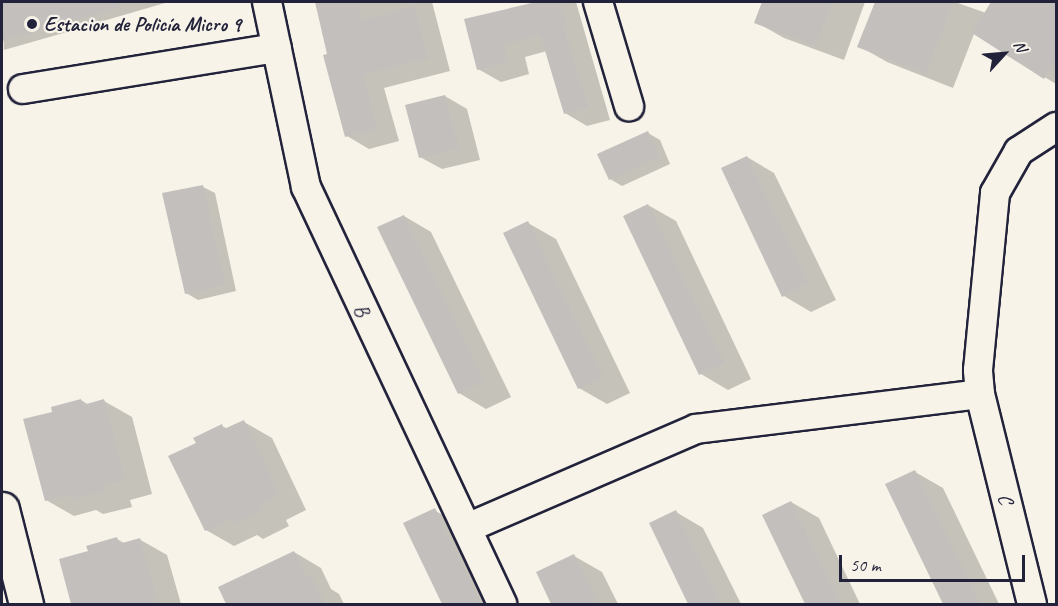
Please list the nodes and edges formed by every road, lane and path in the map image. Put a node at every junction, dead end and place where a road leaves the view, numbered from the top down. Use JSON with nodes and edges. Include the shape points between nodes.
{"nodes":[{"id":1,"x":267,"y":2,"type":"edge"},
{"id":2,"x":598,"y":2,"type":"edge"},
{"id":3,"x":277,"y":48,"type":"junction"},
{"id":4,"x":23,"y":89,"type":"dead end"},
{"id":5,"x":629,"y":106,"type":"dead end"},
{"id":6,"x":1056,"y":127,"type":"edge"},
{"id":7,"x":980,"y":394,"type":"junction"},
{"id":8,"x":2,"y":509,"type":"edge"},
{"id":9,"x":467,"y":528,"type":"junction"},
{"id":10,"x":26,"y":604,"type":"edge"},
{"id":11,"x":501,"y":604,"type":"edge"},
{"id":12,"x":1032,"y":604,"type":"edge"}],
"edges":[{"from":1,"to":3,"type":"street","name":"B"},
{"from":2,"to":5,"type":"street"},
{"from":3,"to":4,"type":"street"},
{"from":3,"to":9,"type":"street","name":"B","via":[[306,187]]},
{"from":6,"to":7,"type":"street","name":"C","via":[[1018,151],[995,193],[978,370]]},
{"from":7,"to":9,"type":"street","via":[[696,429]]},
{"from":7,"to":12,"type":"street","name":"C"},
{"from":8,"to":10,"type":"main road"},
{"from":9,"to":11,"type":"street","name":"B"}]}
